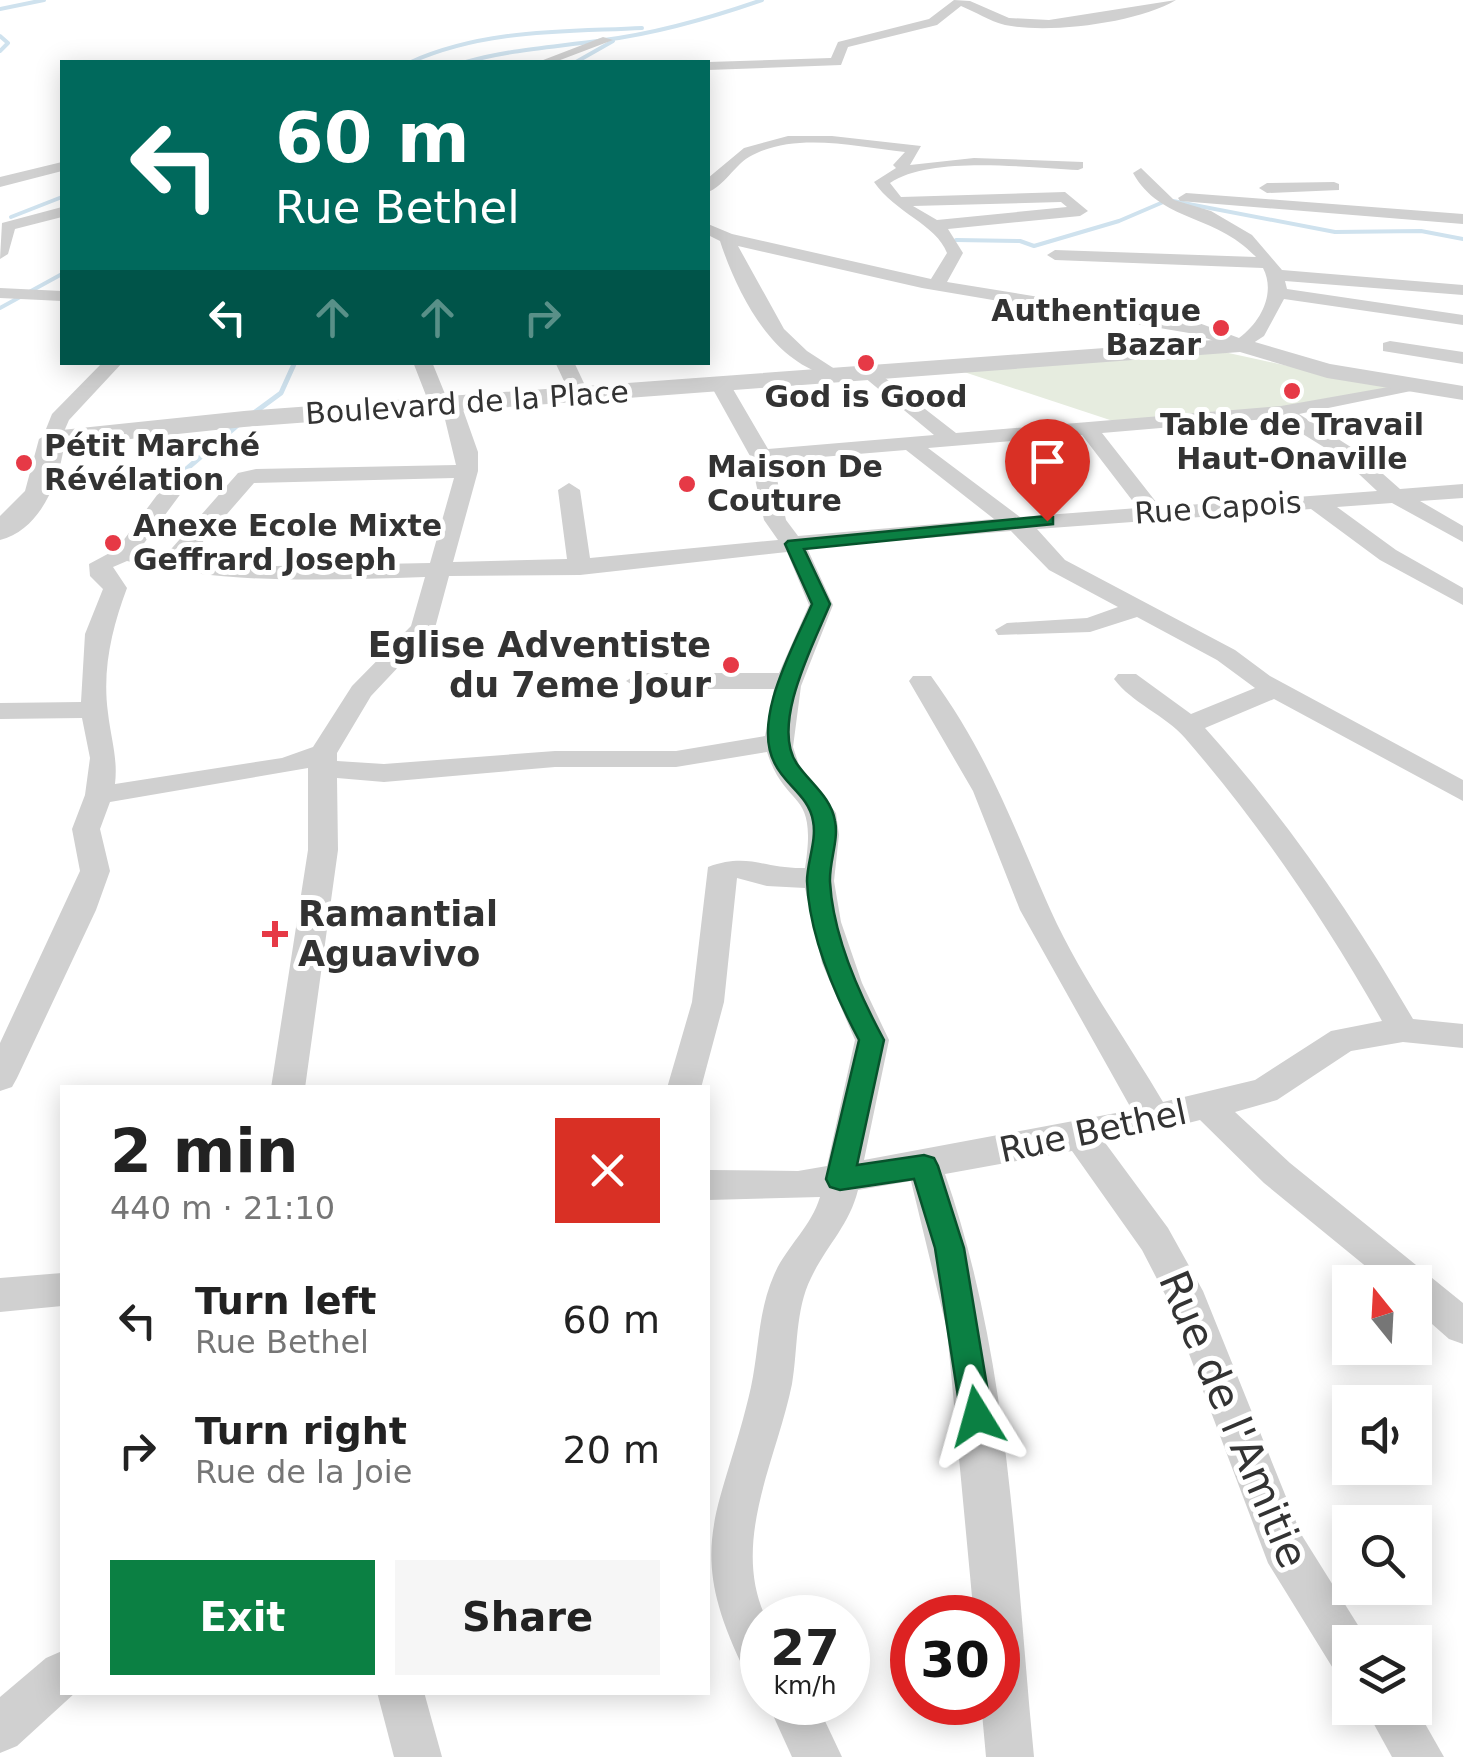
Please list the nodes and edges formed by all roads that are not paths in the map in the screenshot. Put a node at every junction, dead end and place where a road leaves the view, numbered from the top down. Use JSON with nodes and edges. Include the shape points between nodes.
{"nodes":[{"id":1,"x":1170,"y":0,"type":"edge"},
{"id":2,"x":607,"y":40,"type":"dead end"},
{"id":3,"x":550,"y":60,"type":"edge"},
{"id":4,"x":710,"y":66,"type":"edge"},
{"id":5,"x":1078,"y":165,"type":"dead end"},
{"id":6,"x":60,"y":168,"type":"edge"},
{"id":7,"x":897,"y":169,"type":"junction"},
{"id":8,"x":1142,"y":174,"type":"dead end"},
{"id":9,"x":60,"y":178,"type":"edge"},
{"id":10,"x":0,"y":185,"type":"edge"},
{"id":11,"x":710,"y":185,"type":"edge"},
{"id":12,"x":1334,"y":187,"type":"dead end"},
{"id":13,"x":1162,"y":198,"type":"junction"},
{"id":14,"x":1201,"y":198,"type":"junction"},
{"id":15,"x":897,"y":202,"type":"junction"},
{"id":16,"x":60,"y":213,"type":"edge"},
{"id":17,"x":1463,"y":219,"type":"edge"},
{"id":18,"x":934,"y":225,"type":"junction"},
{"id":19,"x":710,"y":230,"type":"edge"},
{"id":20,"x":727,"y":238,"type":"junction"},
{"id":21,"x":0,"y":254,"type":"edge"},
{"id":22,"x":1055,"y":256,"type":"dead end"},
{"id":23,"x":1275,"y":277,"type":"junction"},
{"id":24,"x":937,"y":285,"type":"junction"},
{"id":25,"x":1463,"y":290,"type":"edge"},
{"id":26,"x":58,"y":291,"type":"edge"},
{"id":27,"x":0,"y":293,"type":"edge"},
{"id":28,"x":1463,"y":320,"type":"edge"},
{"id":29,"x":1241,"y":345,"type":"junction"},
{"id":30,"x":1390,"y":347,"type":"dead end"},
{"id":31,"x":1463,"y":358,"type":"edge"},
{"id":32,"x":111,"y":365,"type":"edge"},
{"id":33,"x":423,"y":365,"type":"edge"},
{"id":34,"x":565,"y":365,"type":"edge"},
{"id":35,"x":871,"y":373,"type":"junction"},
{"id":36,"x":834,"y":375,"type":"junction"},
{"id":37,"x":720,"y":384,"type":"junction"},
{"id":38,"x":1404,"y":387,"type":"junction"},
{"id":39,"x":1463,"y":393,"type":"edge"},
{"id":40,"x":579,"y":394,"type":"junction"},
{"id":41,"x":451,"y":404,"type":"junction"},
{"id":42,"x":1281,"y":412,"type":"junction"},
{"id":43,"x":1088,"y":428,"type":"junction"},
{"id":44,"x":52,"y":438,"type":"junction"},
{"id":45,"x":952,"y":440,"type":"junction"},
{"id":46,"x":913,"y":446,"type":"junction"},
{"id":47,"x":761,"y":456,"type":"junction"},
{"id":48,"x":467,"y":472,"type":"junction"},
{"id":49,"x":569,"y":490,"type":"dead end"},
{"id":50,"x":1463,"y":491,"type":"edge"},
{"id":51,"x":171,"y":492,"type":"dead end"},
{"id":52,"x":1394,"y":495,"type":"junction"},
{"id":53,"x":1315,"y":500,"type":"junction"},
{"id":54,"x":1154,"y":512,"type":"junction"},
{"id":55,"x":1012,"y":524,"type":"junction"},
{"id":56,"x":0,"y":531,"type":"edge"},
{"id":57,"x":1463,"y":535,"type":"edge"},
{"id":58,"x":794,"y":544,"type":"junction"},
{"id":59,"x":125,"y":554,"type":"junction"},
{"id":60,"x":444,"y":559,"type":"junction"},
{"id":61,"x":170,"y":564,"type":"junction"},
{"id":62,"x":580,"y":568,"type":"junction"},
{"id":63,"x":1463,"y":598,"type":"edge"},
{"id":64,"x":1136,"y":609,"type":"junction"},
{"id":65,"x":1007,"y":630,"type":"dead end"},
{"id":66,"x":1127,"y":679,"type":"dead end"},
{"id":67,"x":638,"y":681,"type":"dead end"},
{"id":68,"x":790,"y":681,"type":"junction"},
{"id":69,"x":922,"y":682,"type":"dead end"},
{"id":70,"x":1276,"y":689,"type":"junction"},
{"id":71,"x":94,"y":710,"type":"junction"},
{"id":72,"x":0,"y":712,"type":"edge"},
{"id":73,"x":1188,"y":725,"type":"junction"},
{"id":74,"x":780,"y":742,"type":"junction"},
{"id":75,"x":322,"y":761,"type":"junction"},
{"id":76,"x":1463,"y":792,"type":"edge"},
{"id":77,"x":99,"y":795,"type":"junction"},
{"id":78,"x":818,"y":877,"type":"junction"},
{"id":79,"x":1402,"y":1030,"type":"junction"},
{"id":80,"x":1463,"y":1036,"type":"edge"},
{"id":81,"x":0,"y":1078,"type":"edge"},
{"id":82,"x":288,"y":1085,"type":"edge"},
{"id":83,"x":685,"y":1085,"type":"edge"},
{"id":84,"x":1207,"y":1106,"type":"junction"},
{"id":85,"x":1155,"y":1119,"type":"junction"},
{"id":86,"x":1080,"y":1136,"type":"junction"},
{"id":87,"x":924,"y":1166,"type":"junction"},
{"id":88,"x":840,"y":1179,"type":"junction"},
{"id":89,"x":710,"y":1185,"type":"edge"},
{"id":90,"x":1391,"y":1265,"type":"edge"},
{"id":91,"x":60,"y":1290,"type":"edge"},
{"id":92,"x":0,"y":1295,"type":"edge"},
{"id":93,"x":1432,"y":1300,"type":"edge"},
{"id":94,"x":1463,"y":1327,"type":"edge"},
{"id":95,"x":994,"y":1595,"type":"edge"},
{"id":96,"x":740,"y":1606,"type":"edge"},
{"id":97,"x":1332,"y":1625,"type":"edge"},
{"id":98,"x":60,"y":1676,"type":"edge"},
{"id":99,"x":401,"y":1695,"type":"edge"},
{"id":100,"x":802,"y":1725,"type":"edge"},
{"id":101,"x":1007,"y":1725,"type":"edge"},
{"id":102,"x":1400,"y":1725,"type":"edge"},
{"id":103,"x":0,"y":1729,"type":"edge"},
{"id":104,"x":418,"y":1757,"type":"edge"},
{"id":105,"x":818,"y":1757,"type":"edge"},
{"id":106,"x":1010,"y":1757,"type":"edge"},
{"id":107,"x":1420,"y":1757,"type":"edge"}],
"edges":[{"from":1,"to":4,"type":"street","via":[[1038,23],[992,18],[959,2],[933,22],[842,45],[836,62]]},
{"from":2,"to":3,"type":"street"},
{"from":5,"to":7,"type":"street"},
{"from":6,"to":10,"type":"street"},
{"from":7,"to":11,"type":"street","via":[[916,149],[778,143],[749,151]]},
{"from":7,"to":15,"type":"street","via":[[882,182]]},
{"from":8,"to":13,"type":"street"},
{"from":9,"to":10,"type":"street"},
{"from":12,"to":14,"type":"street","via":[[1223,188]]},
{"from":13,"to":14,"type":"street"},
{"from":13,"to":23,"type":"street","via":[[1227,225]]},
{"from":14,"to":17,"type":"street"},
{"from":15,"to":18,"type":"street"},
{"from":15,"to":18,"type":"street","via":[[1065,197],[1080,210]]},
{"from":16,"to":21,"type":"street","via":[[8,226]]},
{"from":18,"to":24,"type":"street","via":[[955,253]]},
{"from":19,"to":20,"type":"street"},
{"from":20,"to":24,"type":"street"},
{"from":20,"to":36,"type":"street","via":[[745,288],[779,333],[798,354]]},
{"from":22,"to":23,"type":"street"},
{"from":23,"to":25,"type":"street"},
{"from":23,"to":28,"type":"street"},
{"from":23,"to":29,"type":"street","via":[[1258,336]]},
{"from":24,"to":29,"type":"street","via":[[1199,329]]},
{"from":26,"to":27,"type":"street"},
{"from":29,"to":35,"type":"street","name":"Boulevard de la Place"},
{"from":29,"to":38,"type":"street"},
{"from":30,"to":31,"type":"street"},
{"from":32,"to":44,"type":"street","via":[[58,418]]},
{"from":33,"to":41,"type":"street","via":[[437,398]]},
{"from":34,"to":40,"type":"street"},
{"from":35,"to":36,"type":"street","name":"Boulevard de la Place"},
{"from":35,"to":45,"type":"street"},
{"from":36,"to":37,"type":"street","name":"Boulevard de la Place"},
{"from":37,"to":40,"type":"street","name":"Boulevard de la Place"},
{"from":37,"to":47,"type":"street"},
{"from":38,"to":39,"type":"street"},
{"from":38,"to":42,"type":"street"},
{"from":40,"to":41,"type":"street","name":"Boulevard de la Place"},
{"from":41,"to":44,"type":"street","name":"Boulevard de la Place"},
{"from":41,"to":48,"type":"street"},
{"from":42,"to":43,"type":"street"},
{"from":42,"to":52,"type":"street","via":[[1350,456]]},
{"from":43,"to":45,"type":"street"},
{"from":43,"to":54,"type":"street"},
{"from":44,"to":56,"type":"street","via":[[47,482]]},
{"from":45,"to":46,"type":"street"},
{"from":46,"to":47,"type":"street"},
{"from":46,"to":55,"type":"street"},
{"from":47,"to":58,"type":"street","via":[[775,520]]},
{"from":48,"to":60,"type":"street"},
{"from":48,"to":61,"type":"street","via":[[246,478]]},
{"from":49,"to":62,"type":"street"},
{"from":50,"to":52,"type":"street","name":"Rue Capois"},
{"from":51,"to":59,"type":"street"},
{"from":52,"to":53,"type":"street","name":"Rue Capois"},
{"from":52,"to":57,"type":"street"},
{"from":53,"to":54,"type":"street","name":"Rue Capois"},
{"from":53,"to":63,"type":"street","via":[[1388,555]]},
{"from":54,"to":55,"type":"street","name":"Rue Capois"},
{"from":55,"to":58,"type":"street","name":"Rue Capois"},
{"from":55,"to":64,"type":"street","via":[[1056,565]]},
{"from":58,"to":62,"type":"street","name":"Rue Capois"},
{"from":58,"to":68,"type":"street","via":[[821,604]]},
{"from":59,"to":61,"type":"street","name":"Rue Capois"},
{"from":59,"to":71,"type":"street","via":[[101,564],[102,576],[115,588],[97,634]]},
{"from":60,"to":61,"type":"street","name":"Rue Capois","via":[[261,574]]},
{"from":60,"to":62,"type":"street","name":"Rue Capois"},
{"from":60,"to":75,"type":"street","via":[[423,628],[360,692]]},
{"from":64,"to":65,"type":"street","via":[[1090,625]]},
{"from":64,"to":70,"type":"street"},
{"from":66,"to":73,"type":"street"},
{"from":67,"to":68,"type":"street"},
{"from":68,"to":74,"type":"street"},
{"from":69,"to":85,"type":"street","via":[[952,720],[1035,910]]},
{"from":70,"to":73,"type":"street"},
{"from":70,"to":76,"type":"street"},
{"from":71,"to":72,"type":"street"},
{"from":71,"to":77,"type":"street","via":[[104,758]]},
{"from":73,"to":79,"type":"street","via":[[1276,826],[1339,918]]},
{"from":74,"to":75,"type":"street","via":[[676,759],[555,759],[384,774]]},
{"from":74,"to":78,"type":"street","via":[[783,762],[818,803],[825,823]]},
{"from":75,"to":77,"type":"street"},
{"from":75,"to":82,"type":"street","via":[[323,850]]},
{"from":77,"to":81,"type":"street","via":[[86,830],[96,871]]},
{"from":78,"to":83,"type":"street","via":[[786,880],[738,867],[718,874],[708,1002]]},
{"from":78,"to":88,"type":"street","via":[[851,1002],[872,1040]]},
{"from":79,"to":80,"type":"street","name":"Rue Bethel"},
{"from":79,"to":84,"type":"street","name":"Rue Bethel","via":[[1343,1040],[1265,1091]]},
{"from":84,"to":85,"type":"street","name":"Rue Bethel"},
{"from":84,"to":90,"type":"street"},
{"from":85,"to":86,"type":"street","name":"Rue Bethel"},
{"from":86,"to":87,"type":"street","name":"Rue Bethel"},
{"from":86,"to":97,"type":"street","name":"Rue de l'Amitie","via":[[1156,1239],[1189,1302],[1284,1548]]},
{"from":87,"to":88,"type":"street","name":"Rue Bethel"},
{"from":87,"to":95,"type":"street","via":[[950,1248],[964,1326]]},
{"from":88,"to":89,"type":"street","name":"Rue Bethel","via":[[798,1186]]},
{"from":88,"to":96,"type":"street","via":[[824,1230],[793,1275],[760,1435],[738,1489],[734,1592]]},
{"from":91,"to":92,"type":"street"},
{"from":93,"to":94,"type":"street"},
{"from":98,"to":103,"type":"street"},
{"from":99,"to":104,"type":"street"},
{"from":100,"to":105,"type":"street"},
{"from":101,"to":106,"type":"street"},
{"from":102,"to":107,"type":"street"}]}
